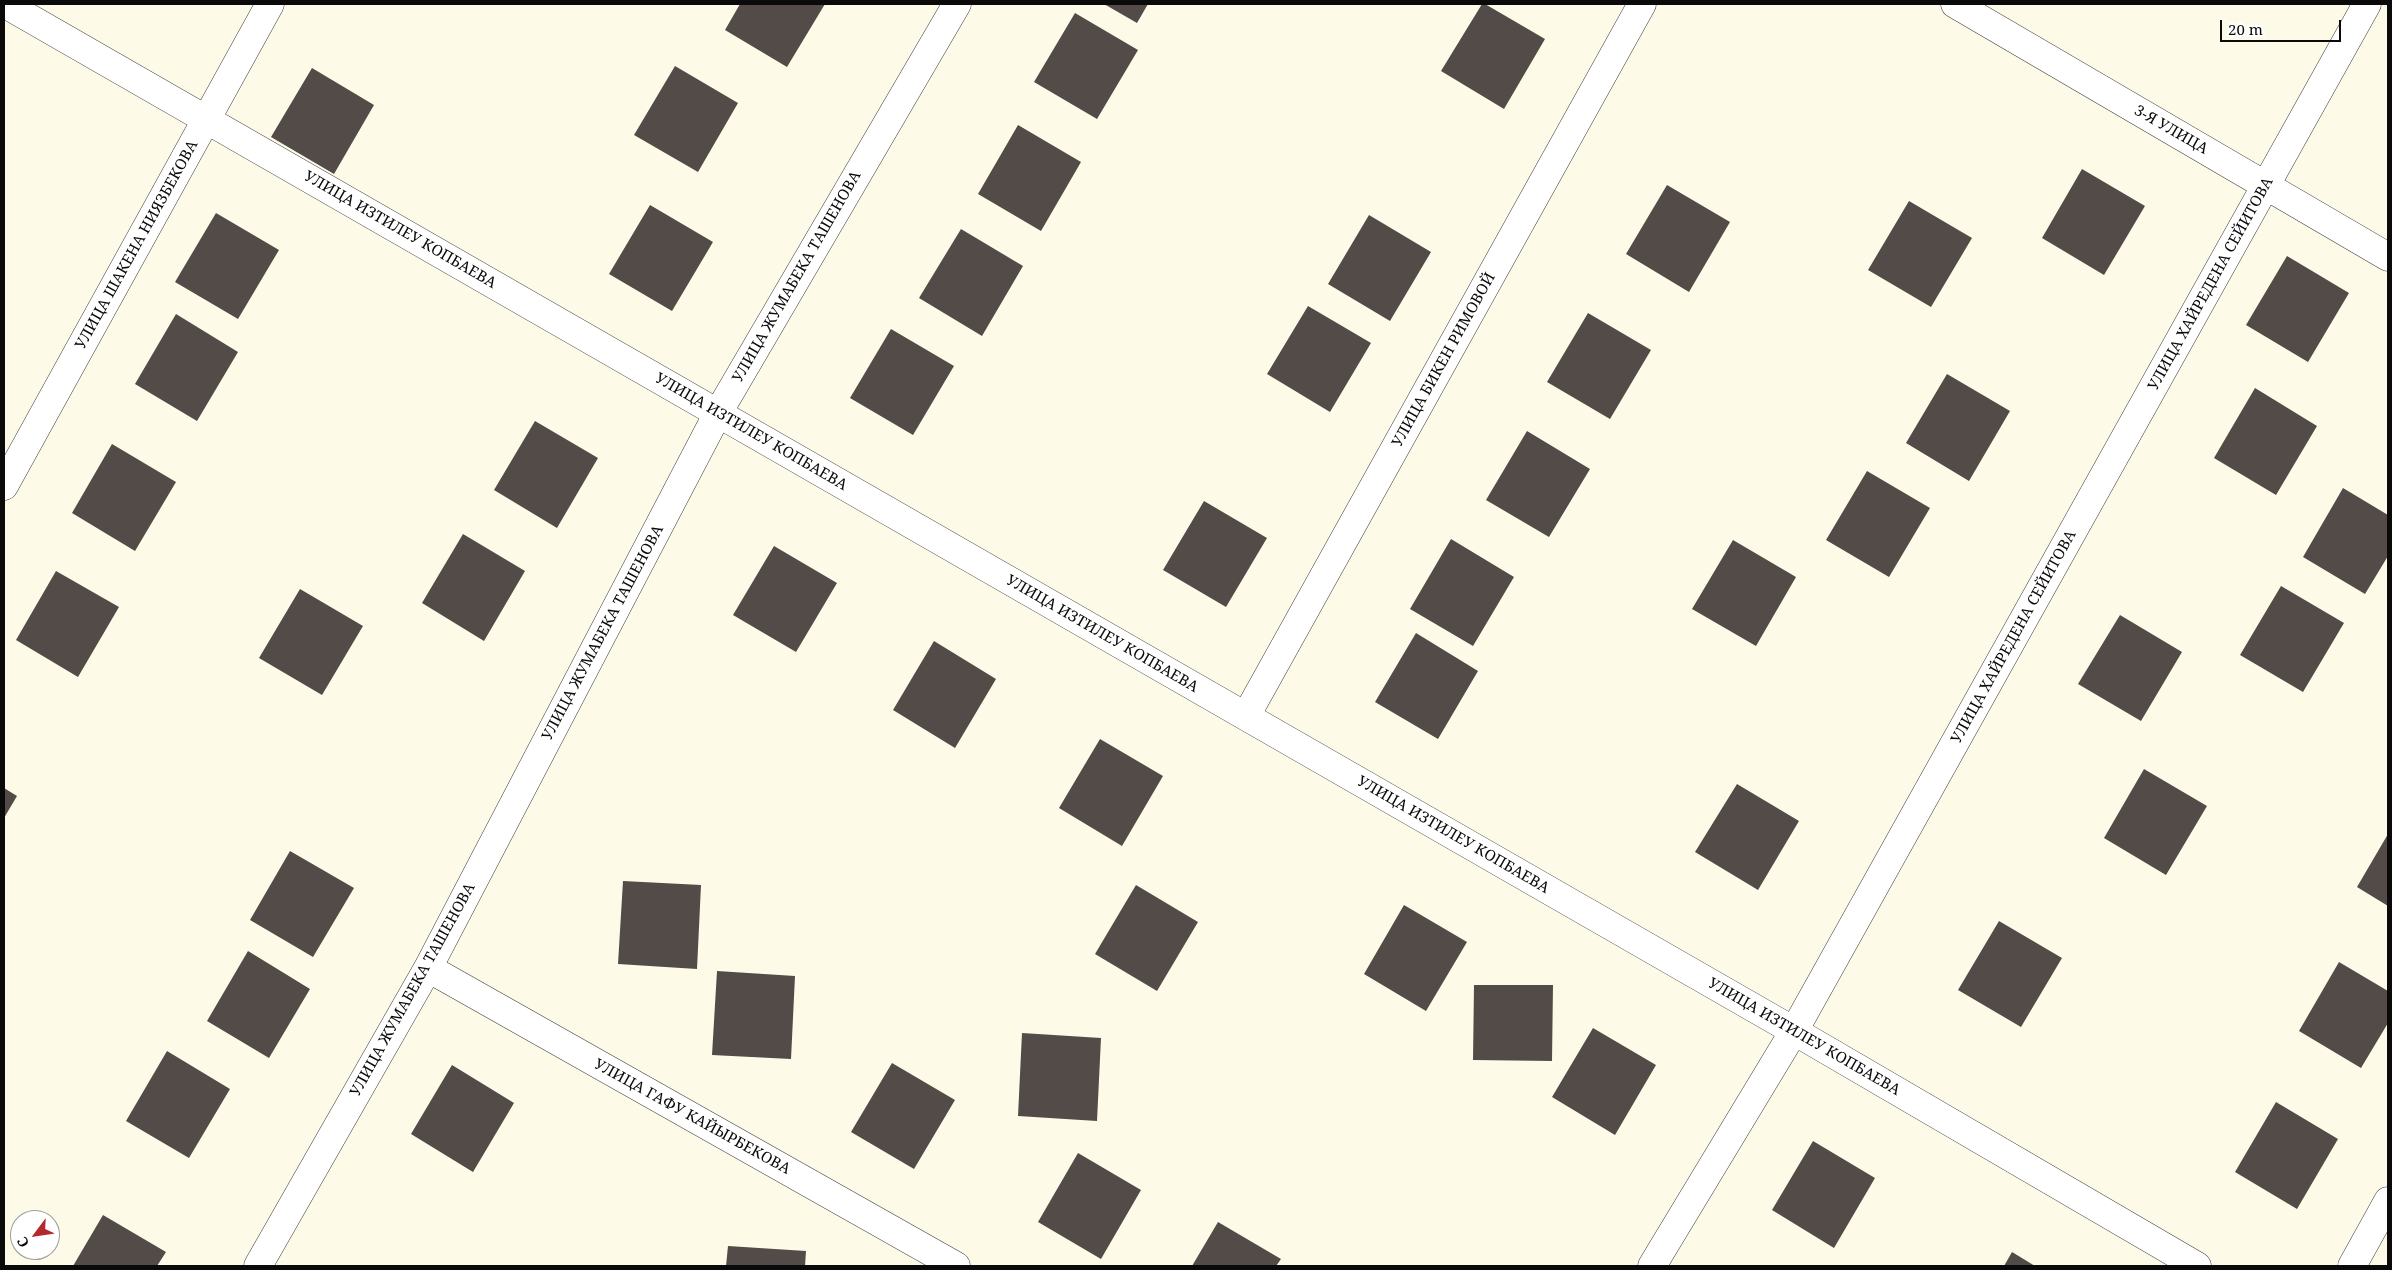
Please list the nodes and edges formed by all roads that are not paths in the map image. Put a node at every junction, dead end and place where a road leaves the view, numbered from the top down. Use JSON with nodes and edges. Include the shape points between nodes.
{"nodes":[{"id":1,"x":5,"y":4,"type":"edge"},
{"id":2,"x":270,"y":4,"type":"edge"},
{"id":3,"x":957,"y":4,"type":"edge"},
{"id":4,"x":1642,"y":4,"type":"edge"},
{"id":5,"x":1954,"y":4,"type":"edge"},
{"id":6,"x":2367,"y":4,"type":"edge"},
{"id":7,"x":206,"y":119,"type":"junction"},
{"id":8,"x":2266,"y":186,"type":"junction"},
{"id":9,"x":2388,"y":257,"type":"edge"},
{"id":10,"x":718,"y":413,"type":"junction"},
{"id":11,"x":4,"y":486,"type":"edge"},
{"id":12,"x":1246,"y":716,"type":"junction"},
{"id":13,"x":428,"y":968,"type":"junction"},
{"id":14,"x":1794,"y":1031,"type":"junction"},
{"id":15,"x":2388,"y":1200,"type":"edge"},
{"id":16,"x":258,"y":1266,"type":"edge"},
{"id":17,"x":956,"y":1266,"type":"edge"},
{"id":18,"x":1652,"y":1266,"type":"edge"},
{"id":19,"x":2197,"y":1266,"type":"edge"},
{"id":20,"x":2352,"y":1266,"type":"edge"}],
"edges":[{"from":1,"to":7,"type":"street","name":"УЛИЦА ИЗТИЛЕУ КОПБАЕВА"},
{"from":2,"to":7,"type":"street","name":"УЛИЦА ШАКЕНА НИЯЗБЕКОВА"},
{"from":3,"to":10,"type":"street","name":"УЛИЦА ЖУМАБЕКА ТАШЕНОВА"},
{"from":4,"to":12,"type":"street","name":"УЛИЦА БИКЕН РИМОВОЙ"},
{"from":5,"to":8,"type":"street","name":"3-Я УЛИЦА"},
{"from":6,"to":8,"type":"street","name":"УЛИЦА ХАЙРЕДЕНА СЕЙИТОВА"},
{"from":7,"to":10,"type":"street","name":"УЛИЦА ИЗТИЛЕУ КОПБАЕВА"},
{"from":7,"to":11,"type":"street","name":"УЛИЦА ШАКЕНА НИЯЗБЕКОВА"},
{"from":8,"to":9,"type":"street","name":"3-Я УЛИЦА"},
{"from":8,"to":14,"type":"street","name":"УЛИЦА ХАЙРЕДЕНА СЕЙИТОВА"},
{"from":10,"to":12,"type":"street","name":"УЛИЦА ИЗТИЛЕУ КОПБАЕВА"},
{"from":10,"to":13,"type":"street","name":"УЛИЦА ЖУМАБЕКА ТАШЕНОВА"},
{"from":12,"to":14,"type":"street","name":"УЛИЦА ИЗТИЛЕУ КОПБАЕВА"},
{"from":13,"to":16,"type":"street","name":"УЛИЦА ЖУМАБЕКА ТАШЕНОВА"},
{"from":13,"to":17,"type":"street","name":"УЛИЦА ГАФУ КАЙЫРБЕКОВА"},
{"from":14,"to":18,"type":"street","name":"УЛИЦА ХАЙРЕДЕНА СЕЙИТОВА"},
{"from":14,"to":19,"type":"street","name":"УЛИЦА ИЗТИЛЕУ КОПБАЕВА"},
{"from":15,"to":20,"type":"street"}]}
